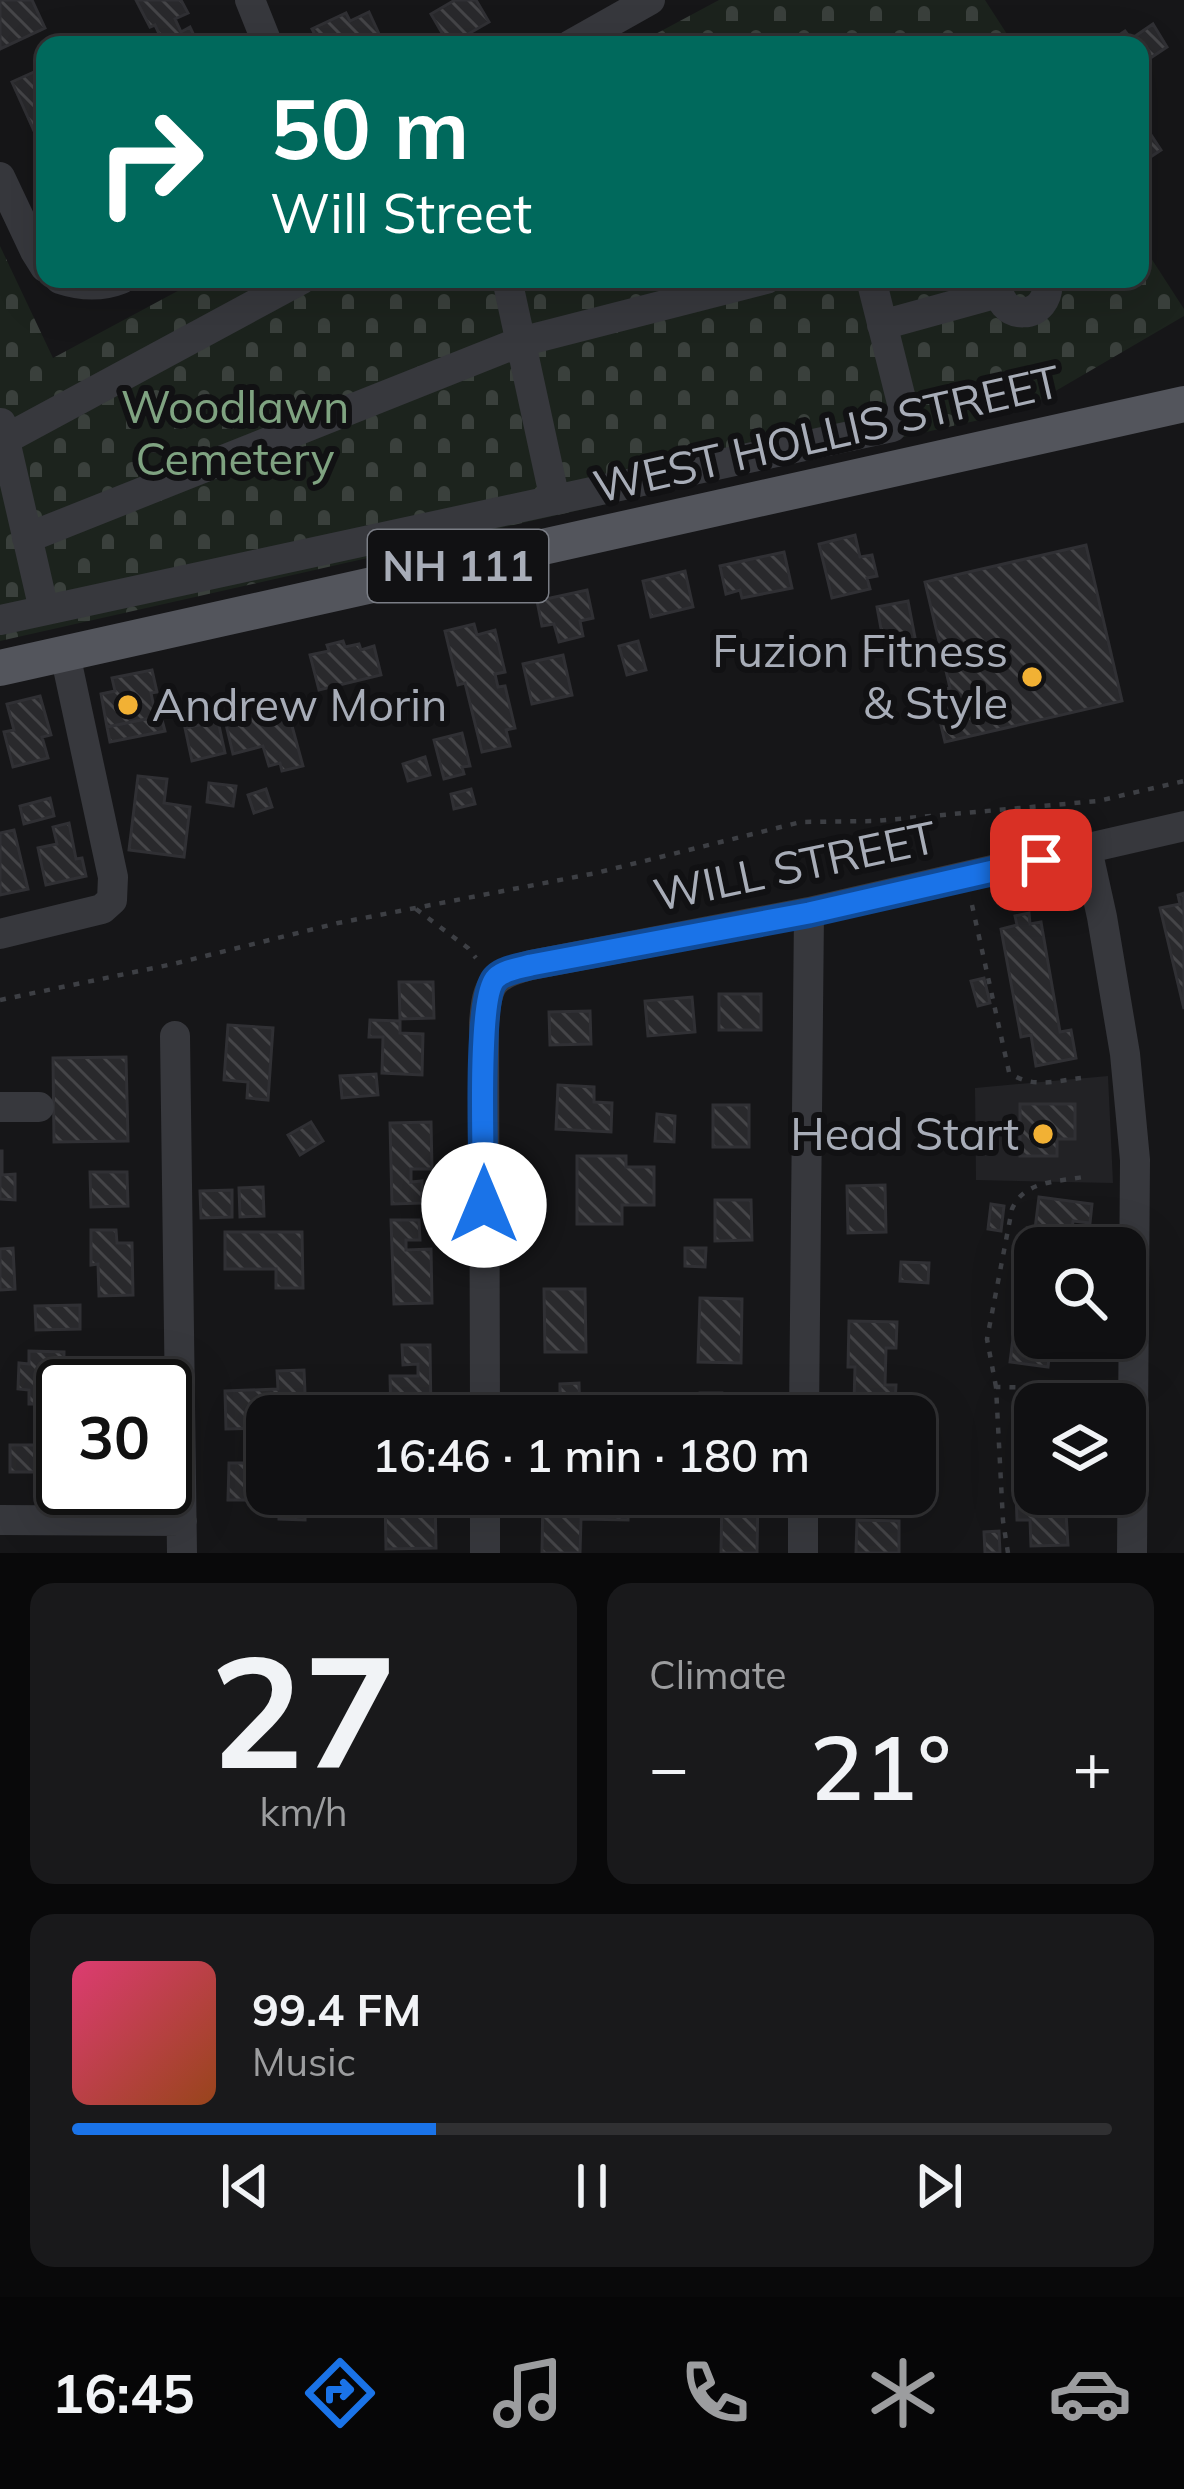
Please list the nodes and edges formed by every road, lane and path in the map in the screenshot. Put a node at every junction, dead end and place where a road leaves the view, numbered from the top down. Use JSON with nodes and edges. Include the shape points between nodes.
{"nodes":[{"id":1,"x":250,"y":0,"type":"edge"},
{"id":2,"x":650,"y":0,"type":"edge"},
{"id":3,"x":264,"y":36,"type":"edge"},
{"id":4,"x":586,"y":36,"type":"edge"},
{"id":5,"x":0,"y":177,"type":"edge"},
{"id":6,"x":36,"y":254,"type":"edge"},
{"id":7,"x":284,"y":288,"type":"edge"},
{"id":8,"x":509,"y":288,"type":"edge"},
{"id":9,"x":731,"y":288,"type":"edge"},
{"id":10,"x":873,"y":288,"type":"edge"},
{"id":11,"x":992,"y":288,"type":"edge"},
{"id":12,"x":998,"y":288,"type":"edge"},
{"id":13,"x":1048,"y":288,"type":"edge"},
{"id":14,"x":882,"y":325,"type":"junction"},
{"id":15,"x":520,"y":342,"type":"junction"},
{"id":16,"x":1184,"y":404,"type":"edge"},
{"id":17,"x":2,"y":430,"type":"edge"},
{"id":18,"x":555,"y":500,"type":"junction"},
{"id":19,"x":27,"y":538,"type":"junction"},
{"id":20,"x":44,"y":610,"type":"junction"},
{"id":21,"x":0,"y":620,"type":"edge"},
{"id":22,"x":65,"y":654,"type":"junction"},
{"id":23,"x":0,"y":668,"type":"edge"},
{"id":24,"x":1184,"y":782,"type":"edge"},
{"id":25,"x":1184,"y":826,"type":"edge"},
{"id":26,"x":1087,"y":849,"type":"junction"},
{"id":27,"x":971,"y":901,"type":"dead end"},
{"id":28,"x":416,"y":909,"type":"junction"},
{"id":29,"x":809,"y":913,"type":"junction"},
{"id":30,"x":0,"y":934,"type":"edge"},
{"id":31,"x":494,"y":979,"type":"junction"},
{"id":32,"x":0,"y":1000,"type":"edge"},
{"id":33,"x":175,"y":1036,"type":"dead end"},
{"id":34,"x":1081,"y":1078,"type":"dead end"},
{"id":35,"x":39,"y":1106,"type":"dead end"},
{"id":36,"x":0,"y":1107,"type":"edge"},
{"id":37,"x":1083,"y":1177,"type":"dead end"},
{"id":38,"x":996,"y":1387,"type":"junction"},
{"id":39,"x":1014,"y":1387,"type":"edge"},
{"id":40,"x":485,"y":1395,"type":"edge"},
{"id":41,"x":804,"y":1395,"type":"edge"},
{"id":42,"x":485,"y":1515,"type":"edge"},
{"id":43,"x":803,"y":1515,"type":"edge"},
{"id":44,"x":0,"y":1520,"type":"edge"},
{"id":45,"x":182,"y":1521,"type":"junction"},
{"id":46,"x":182,"y":1553,"type":"edge"},
{"id":47,"x":485,"y":1553,"type":"edge"},
{"id":48,"x":803,"y":1553,"type":"edge"},
{"id":49,"x":1008,"y":1553,"type":"edge"},
{"id":50,"x":1132,"y":1553,"type":"edge"}],
"edges":[{"from":1,"to":3,"type":"street"},
{"from":2,"to":4,"type":"street"},
{"from":5,"to":6,"type":"street"},
{"from":7,"to":17,"type":"street"},
{"from":8,"to":15,"type":"street"},
{"from":9,"to":15,"type":"street"},
{"from":10,"to":14,"type":"street"},
{"from":11,"to":14,"type":"street"},
{"from":12,"to":13,"type":"street","via":[[1001,302],[1016,312],[1034,310]]},
{"from":14,"to":18,"type":"street","via":[[904,410],[892,428]]},
{"from":15,"to":18,"type":"street"},
{"from":15,"to":19,"type":"street"},
{"from":16,"to":22,"type":"main road","name":"WEST HOLLIS STREET","number":"NH 111"},
{"from":17,"to":19,"type":"street"},
{"from":18,"to":20,"type":"street"},
{"from":19,"to":20,"type":"street"},
{"from":20,"to":21,"type":"street"},
{"from":22,"to":23,"type":"main road","name":"WEST HOLLIS STREET","number":"NH 111"},
{"from":22,"to":30,"type":"street","via":[[112,900]]},
{"from":24,"to":28,"type":"path","via":[[1098,801],[801,822]]},
{"from":25,"to":26,"type":"street","name":"WILL STREET"},
{"from":26,"to":29,"type":"street","name":"WILL STREET"},
{"from":26,"to":50,"type":"street","via":[[1125,1054],[1135,1160]]},
{"from":27,"to":34,"type":"path","via":[[1009,1072],[1032,1083]]},
{"from":28,"to":31,"type":"path"},
{"from":28,"to":32,"type":"path"},
{"from":29,"to":31,"type":"street","name":"WILL STREET","via":[[531,965]]},
{"from":29,"to":41,"type":"street"},
{"from":31,"to":40,"type":"street","via":[[484,1023]]},
{"from":33,"to":45,"type":"street"},
{"from":35,"to":36,"type":"street"},
{"from":37,"to":38,"type":"path","via":[[1027,1188],[1012,1209],[987,1339]]},
{"from":38,"to":39,"type":"path"},
{"from":38,"to":49,"type":"path"},
{"from":42,"to":47,"type":"street"},
{"from":43,"to":48,"type":"street"},
{"from":44,"to":45,"type":"street"},
{"from":45,"to":46,"type":"street"}]}
